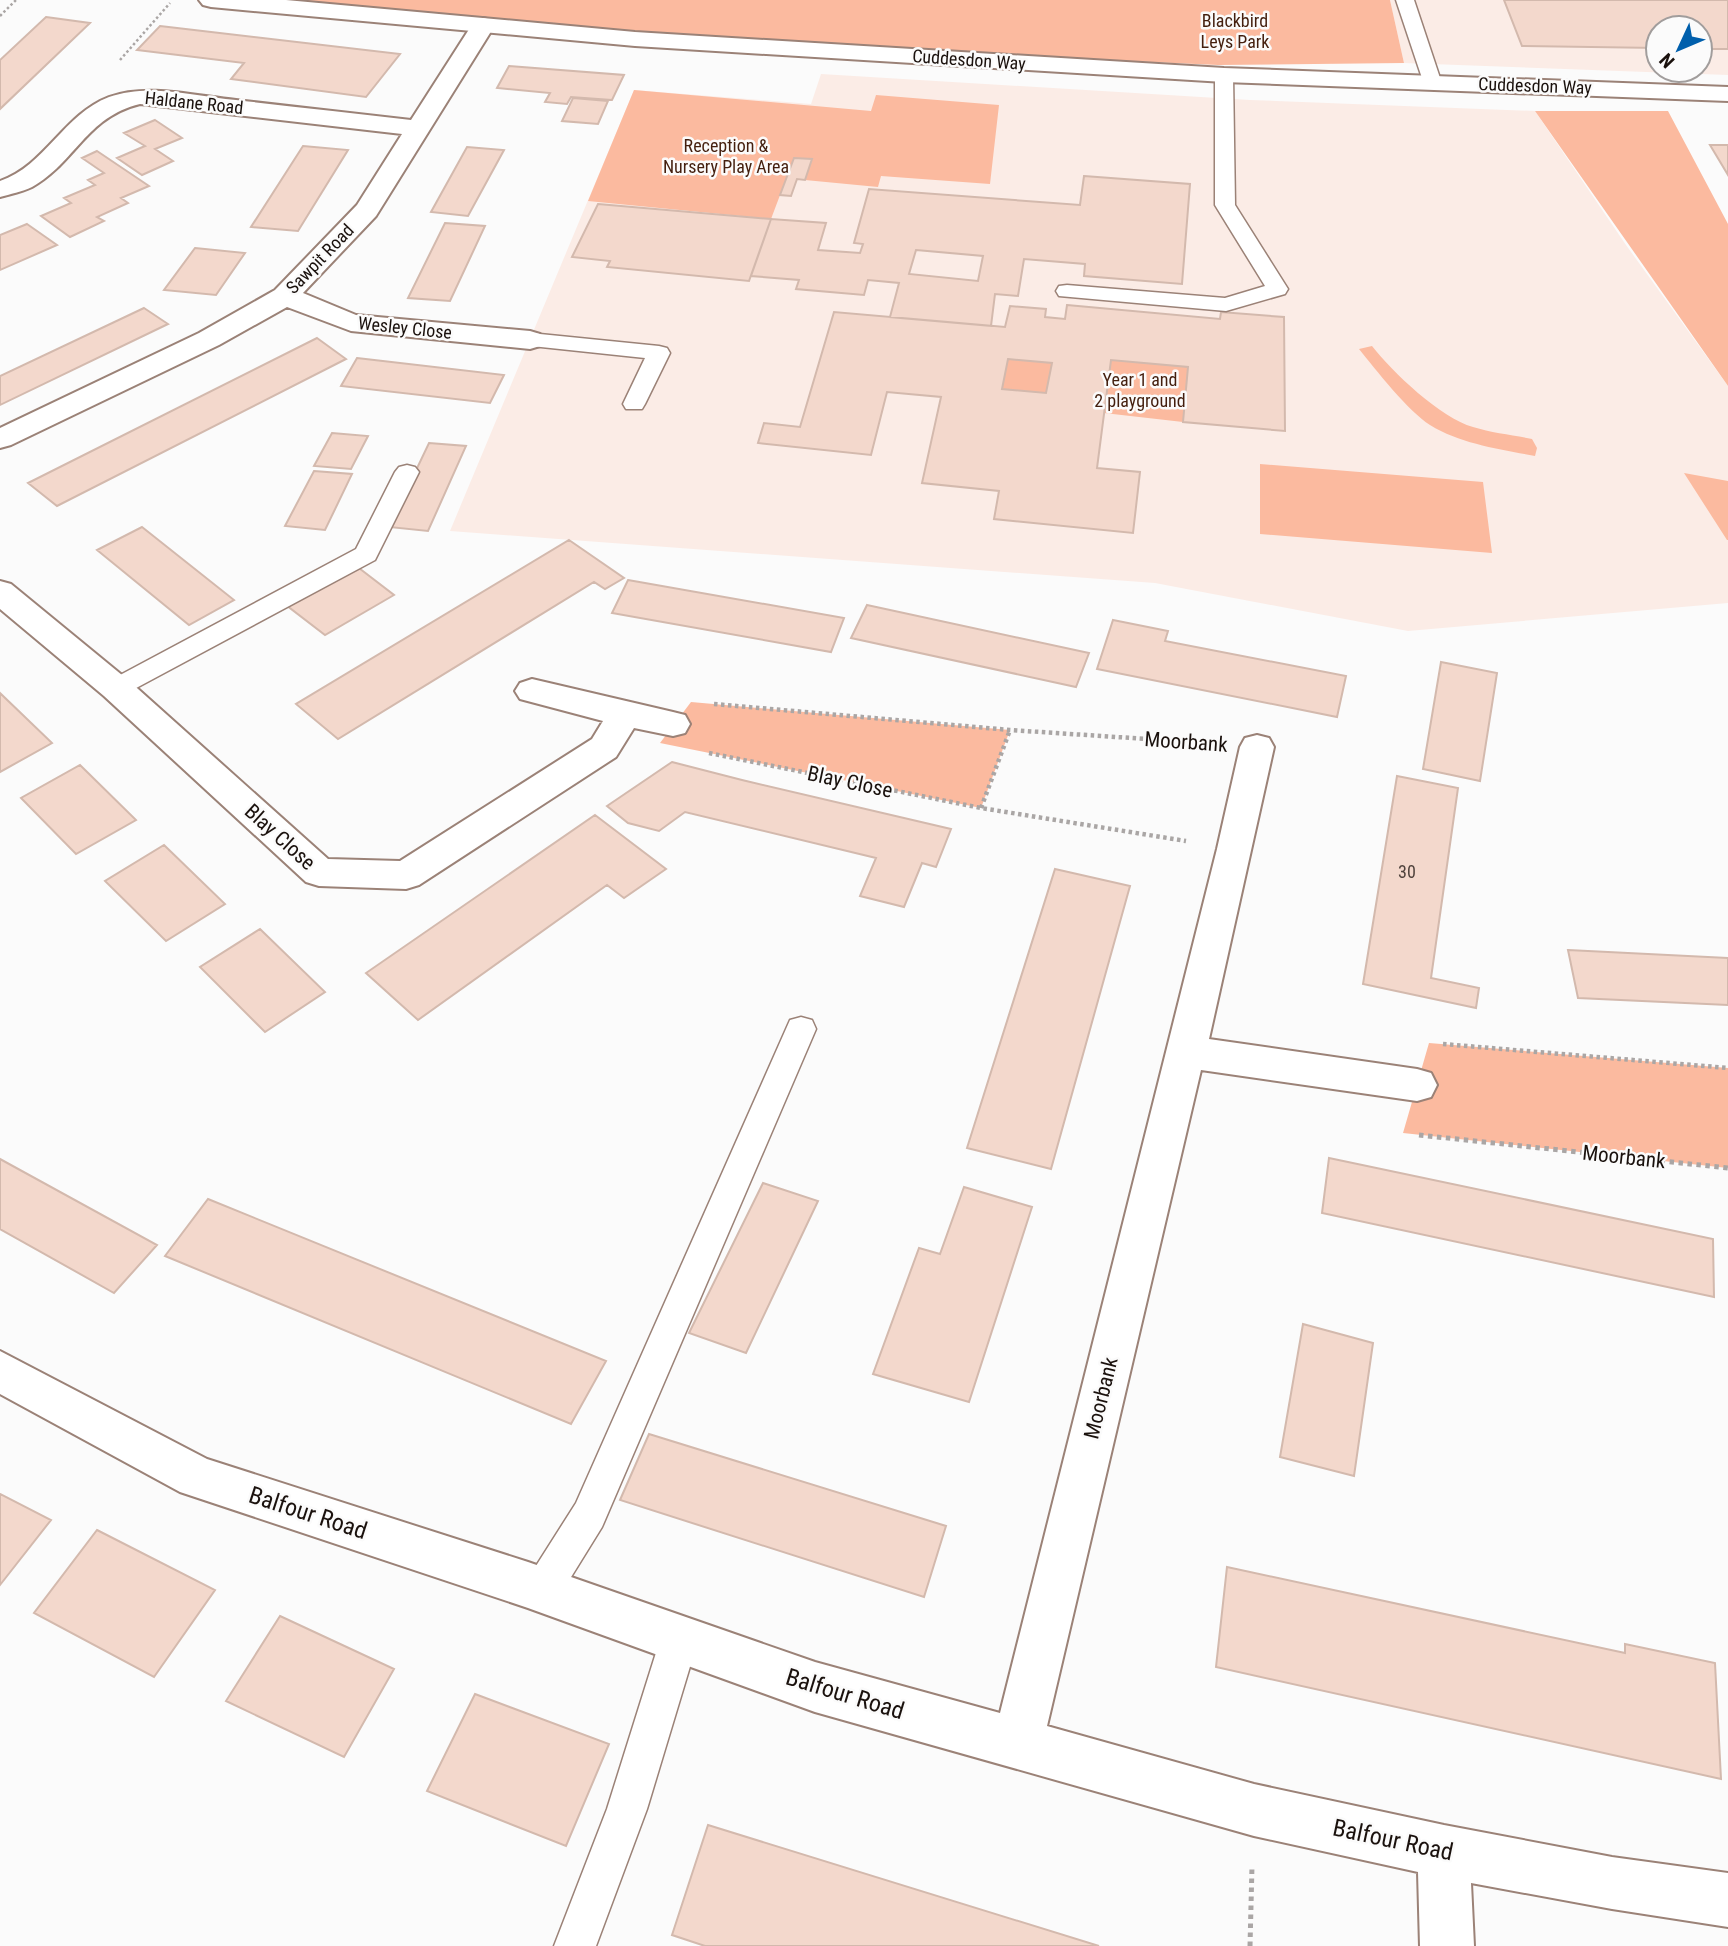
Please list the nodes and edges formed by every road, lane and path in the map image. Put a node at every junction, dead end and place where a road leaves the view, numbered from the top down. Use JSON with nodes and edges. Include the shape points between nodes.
{"nodes":[{"id":1,"x":16,"y":0,"type":"edge"},
{"id":2,"x":173,"y":0,"type":"edge"},
{"id":3,"x":211,"y":0,"type":"edge"},
{"id":4,"x":1405,"y":0,"type":"edge"},
{"id":5,"x":0,"y":16,"type":"edge"},
{"id":6,"x":483,"y":25,"type":"junction"},
{"id":7,"x":1224,"y":75,"type":"junction"},
{"id":8,"x":1432,"y":81,"type":"junction"},
{"id":9,"x":1728,"y":94,"type":"edge"},
{"id":10,"x":118,"y":100,"type":"junction"},
{"id":11,"x":419,"y":128,"type":"junction"},
{"id":12,"x":0,"y":189,"type":"edge"},
{"id":13,"x":1067,"y":291,"type":"dead end"},
{"id":14,"x":285,"y":296,"type":"junction"},
{"id":15,"x":530,"y":340,"type":"joint"},
{"id":16,"x":634,"y":404,"type":"dead end"},
{"id":17,"x":0,"y":439,"type":"edge"},
{"id":18,"x":407,"y":472,"type":"dead end"},
{"id":19,"x":0,"y":593,"type":"edge"},
{"id":20,"x":116,"y":688,"type":"junction"},
{"id":21,"x":532,"y":691,"type":"dead end"},
{"id":22,"x":625,"y":714,"type":"junction"},
{"id":23,"x":673,"y":724,"type":"junction"},
{"id":24,"x":1010,"y":730,"type":"junction"},
{"id":25,"x":1257,"y":747,"type":"joint"},
{"id":26,"x":981,"y":808,"type":"junction"},
{"id":27,"x":1235,"y":849,"type":"junction"},
{"id":28,"x":801,"y":1029,"type":"dead end"},
{"id":29,"x":1184,"y":1051,"type":"junction"},
{"id":30,"x":1728,"y":1068,"type":"edge"},
{"id":31,"x":1417,"y":1085,"type":"junction"},
{"id":32,"x":1728,"y":1168,"type":"edge"},
{"id":33,"x":0,"y":1371,"type":"edge"},
{"id":34,"x":542,"y":1590,"type":"junction"},
{"id":35,"x":679,"y":1640,"type":"junction"},
{"id":36,"x":1017,"y":1745,"type":"junction"},
{"id":37,"x":1254,"y":1810,"type":"junction"},
{"id":38,"x":1444,"y":1852,"type":"junction"},
{"id":39,"x":1728,"y":1900,"type":"edge"},
{"id":40,"x":575,"y":1946,"type":"edge"},
{"id":41,"x":1250,"y":1946,"type":"edge"},
{"id":42,"x":1447,"y":1946,"type":"edge"}],
"edges":[{"from":1,"to":5,"type":"path"},
{"from":2,"to":10,"type":"path","via":[[99,84]]},
{"from":3,"to":6,"type":"street","name":"Cuddesdon Way"},
{"from":4,"to":8,"type":"lane"},
{"from":6,"to":7,"type":"street","name":"Cuddesdon Way","via":[[635,39]]},
{"from":6,"to":11,"type":"street","name":"Sawpit Road"},
{"from":7,"to":8,"type":"street","name":"Cuddesdon Way"},
{"from":7,"to":13,"type":"lane","via":[[1225,205],[1277,289],[1226,305]]},
{"from":8,"to":9,"type":"street","name":"Cuddesdon Way"},
{"from":10,"to":11,"type":"street","name":"Haldane Road","via":[[140,97]]},
{"from":10,"to":12,"type":"street","name":"Haldane Road","via":[[95,111],[25,179]]},
{"from":11,"to":14,"type":"street","name":"Sawpit Road","via":[[367,210]]},
{"from":14,"to":15,"type":"street","name":"Wesley Close","via":[[351,323]]},
{"from":14,"to":17,"type":"street","name":"Sawpit Road","via":[[209,339]]},
{"from":15,"to":16,"type":"lane","via":[[659,353]]},
{"from":18,"to":20,"type":"lane","via":[[366,554]]},
{"from":19,"to":20,"type":"street","name":"Blay Close"},
{"from":20,"to":22,"type":"street","name":"Blay Close","via":[[319,872],[405,875],[604,748]]},
{"from":21,"to":22,"type":"street"},
{"from":22,"to":23,"type":"street"},
{"from":23,"to":24,"type":"path","via":[[691,702]]},
{"from":23,"to":26,"type":"path","name":"Blay Close","via":[[660,743]]},
{"from":24,"to":25,"type":"path","name":"Moorbank"},
{"from":24,"to":26,"type":"path"},
{"from":25,"to":27,"type":"street","name":"Moorbank"},
{"from":26,"to":27,"type":"path"},
{"from":27,"to":29,"type":"street","name":"Moorbank"},
{"from":28,"to":34,"type":"lane","via":[[590,1515]]},
{"from":29,"to":31,"type":"street"},
{"from":29,"to":36,"type":"street","name":"Moorbank"},
{"from":30,"to":31,"type":"path","name":"Moorbank","via":[[1429,1043]]},
{"from":31,"to":32,"type":"path","name":"Moorbank","via":[[1403,1133]]},
{"from":33,"to":34,"type":"street","name":"Balfour Road","via":[[196,1477]]},
{"from":34,"to":35,"type":"street","name":"Balfour Road"},
{"from":35,"to":36,"type":"street","name":"Balfour Road","via":[[815,1687]]},
{"from":35,"to":40,"type":"lane","via":[[626,1809]]},
{"from":36,"to":37,"type":"street","name":"Balfour Road"},
{"from":37,"to":38,"type":"street","name":"Balfour Road"},
{"from":37,"to":41,"type":"path"},
{"from":38,"to":39,"type":"street","name":"Balfour Road"},
{"from":38,"to":42,"type":"street"}]}
